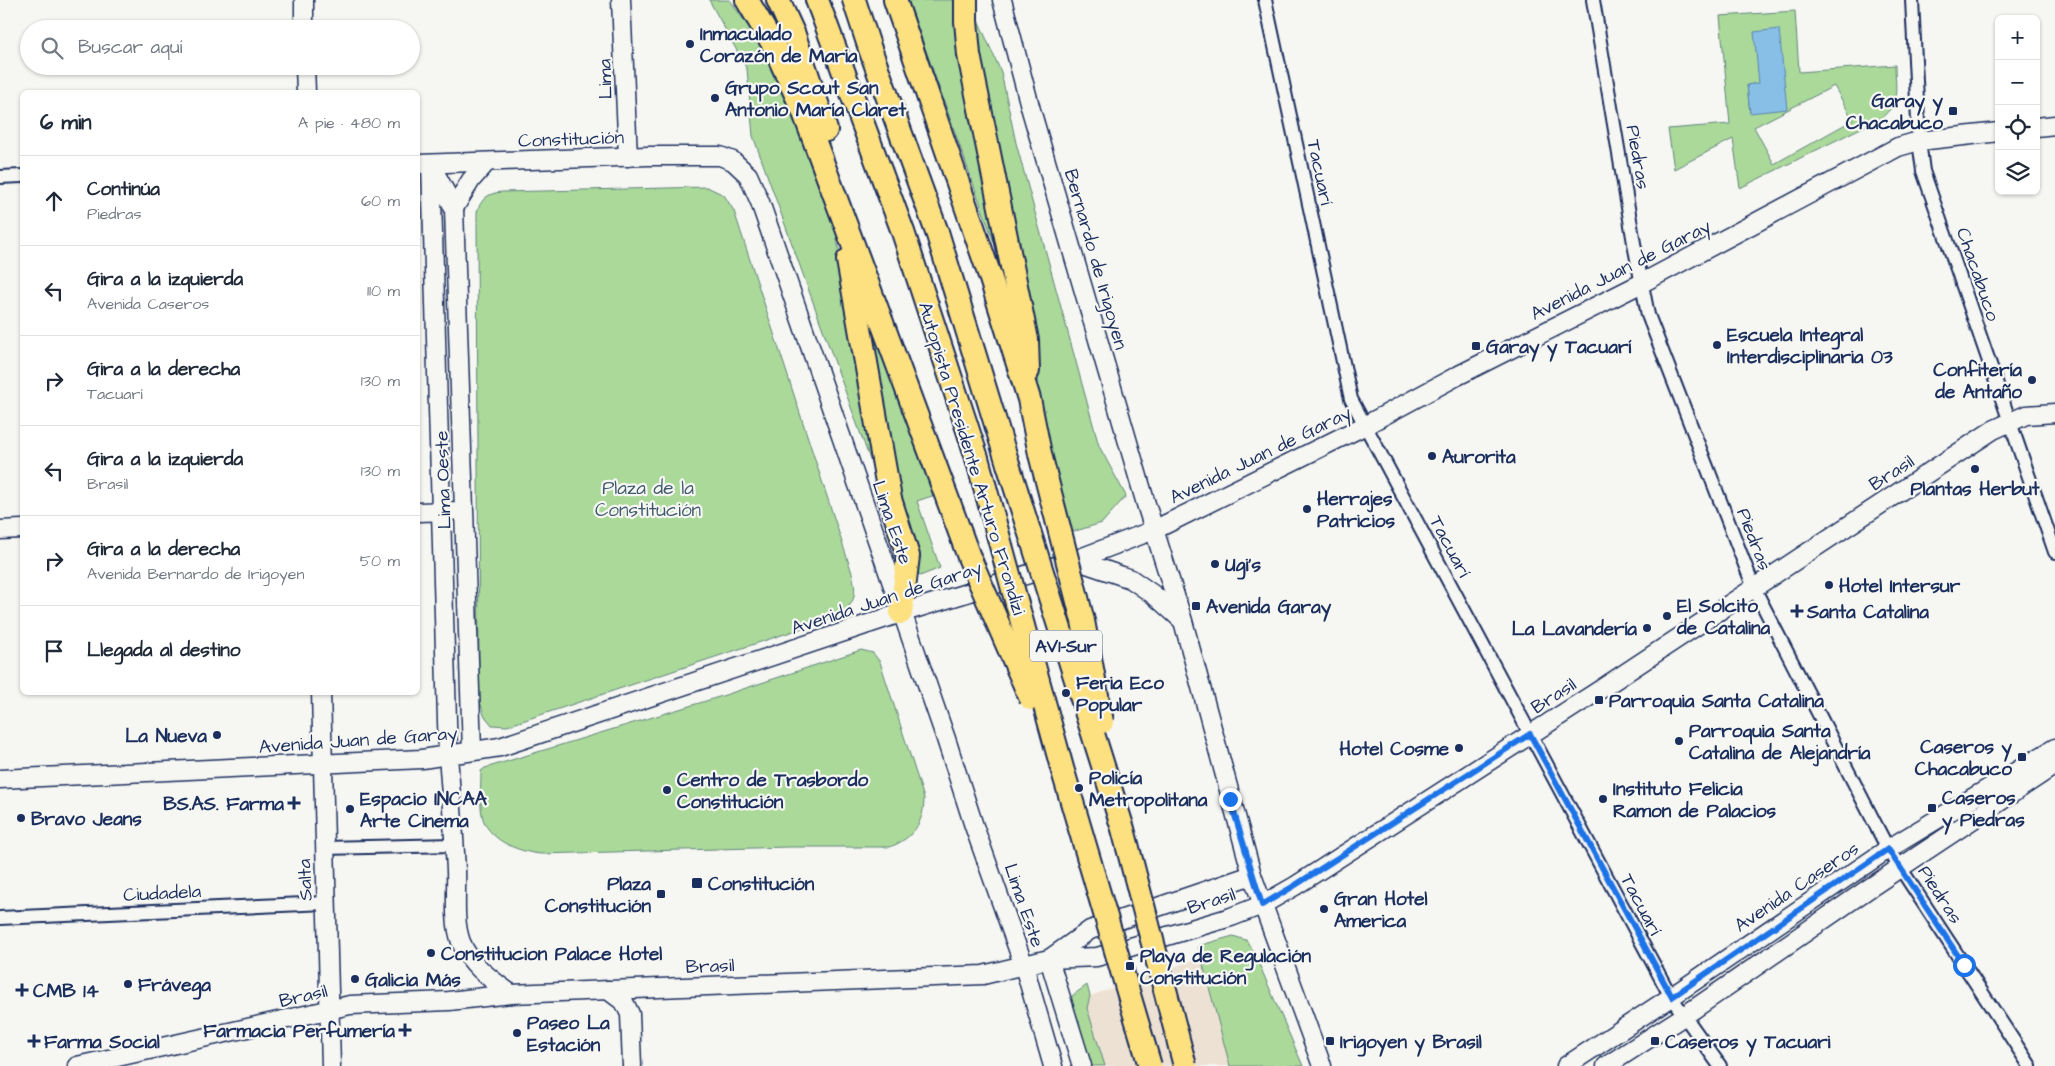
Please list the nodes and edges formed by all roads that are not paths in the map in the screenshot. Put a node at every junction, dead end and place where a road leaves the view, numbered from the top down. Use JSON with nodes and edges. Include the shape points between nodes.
{"nodes":[{"id":1,"x":304,"y":0,"type":"edge"},
{"id":2,"x":621,"y":0,"type":"edge"},
{"id":3,"x":747,"y":0,"type":"edge"},
{"id":4,"x":778,"y":0,"type":"edge"},
{"id":5,"x":817,"y":0,"type":"edge"},
{"id":6,"x":854,"y":0,"type":"edge"},
{"id":7,"x":895,"y":0,"type":"edge"},
{"id":8,"x":966,"y":0,"type":"edge"},
{"id":9,"x":1002,"y":0,"type":"edge"},
{"id":10,"x":1265,"y":0,"type":"edge"},
{"id":11,"x":1593,"y":0,"type":"edge"},
{"id":12,"x":1912,"y":0,"type":"edge"},
{"id":13,"x":304,"y":20,"type":"edge"},
{"id":14,"x":305,"y":75,"type":"edge"},
{"id":15,"x":306,"y":90,"type":"edge"},
{"id":16,"x":2055,"y":125,"type":"edge"},
{"id":17,"x":2040,"y":127,"type":"edge"},
{"id":18,"x":1995,"y":132,"type":"edge"},
{"id":19,"x":1918,"y":141,"type":"junction"},
{"id":20,"x":628,"y":157,"type":"junction"},
{"id":21,"x":727,"y":158,"type":"joint"},
{"id":22,"x":486,"y":163,"type":"junction"},
{"id":23,"x":424,"y":164,"type":"edge"},
{"id":24,"x":20,"y":176,"type":"edge"},
{"id":25,"x":0,"y":177,"type":"edge"},
{"id":26,"x":830,"y":183,"type":"junction"},
{"id":27,"x":454,"y":208,"type":"junction"},
{"id":28,"x":1642,"y":283,"type":"junction"},
{"id":29,"x":1029,"y":399,"type":"junction"},
{"id":30,"x":2055,"y":413,"type":"edge"},
{"id":31,"x":2010,"y":421,"type":"junction"},
{"id":32,"x":1366,"y":425,"type":"junction"},
{"id":33,"x":940,"y":462,"type":"junction"},
{"id":34,"x":464,"y":510,"type":"junction"},
{"id":35,"x":420,"y":512,"type":"edge"},
{"id":36,"x":441,"y":512,"type":"junction"},
{"id":37,"x":20,"y":529,"type":"edge"},
{"id":38,"x":0,"y":530,"type":"edge"},
{"id":39,"x":1154,"y":530,"type":"junction"},
{"id":40,"x":2055,"y":552,"type":"edge"},
{"id":41,"x":1076,"y":560,"type":"junction"},
{"id":42,"x":1754,"y":588,"type":"junction"},
{"id":43,"x":901,"y":612,"type":"junction"},
{"id":44,"x":1183,"y":621,"type":"junction"},
{"id":45,"x":321,"y":695,"type":"edge"},
{"id":46,"x":1530,"y":734,"type":"junction"},
{"id":47,"x":2055,"y":748,"type":"edge"},
{"id":48,"x":472,"y":752,"type":"junction"},
{"id":49,"x":448,"y":755,"type":"junction"},
{"id":50,"x":323,"y":764,"type":"junction"},
{"id":51,"x":2055,"y":765,"type":"edge"},
{"id":52,"x":1062,"y":768,"type":"junction"},
{"id":53,"x":0,"y":779,"type":"edge"},
{"id":54,"x":1123,"y":829,"type":"junction"},
{"id":55,"x":454,"y":845,"type":"junction"},
{"id":56,"x":324,"y":848,"type":"junction"},
{"id":57,"x":1888,"y":849,"type":"junction"},
{"id":58,"x":1901,"y":867,"type":"junction"},
{"id":59,"x":1252,"y":875,"type":"junction"},
{"id":60,"x":326,"y":903,"type":"junction"},
{"id":61,"x":1262,"y":905,"type":"junction"},
{"id":62,"x":0,"y":918,"type":"edge"},
{"id":63,"x":1050,"y":959,"type":"junction"},
{"id":64,"x":1024,"y":966,"type":"junction"},
{"id":65,"x":608,"y":990,"type":"junction"},
{"id":66,"x":511,"y":994,"type":"junction"},
{"id":67,"x":1672,"y":997,"type":"junction"},
{"id":68,"x":328,"y":1011,"type":"junction"},
{"id":69,"x":1684,"y":1016,"type":"junction"},
{"id":70,"x":77,"y":1066,"type":"edge"},
{"id":71,"x":330,"y":1066,"type":"edge"},
{"id":72,"x":632,"y":1066,"type":"edge"},
{"id":73,"x":1053,"y":1066,"type":"edge"},
{"id":74,"x":1082,"y":1066,"type":"edge"},
{"id":75,"x":1150,"y":1066,"type":"edge"},
{"id":76,"x":1185,"y":1066,"type":"edge"},
{"id":77,"x":1322,"y":1066,"type":"edge"},
{"id":78,"x":1566,"y":1066,"type":"edge"},
{"id":79,"x":1606,"y":1066,"type":"edge"},
{"id":80,"x":1720,"y":1066,"type":"edge"},
{"id":81,"x":2030,"y":1066,"type":"edge"}],
"edges":[{"from":1,"to":13,"type":"main road"},
{"from":2,"to":20,"type":"main road","name":"Lima"},
{"from":3,"to":26,"type":"highway","via":[[786,71]]},
{"from":4,"to":33,"type":"highway","via":[[794,35]]},
{"from":5,"to":52,"type":"highway","name":"Autopista Presidente Arturo Frondizi","number":"AV1-Sur","bridge":true,"via":[[903,232],[977,458]]},
{"from":6,"to":54,"type":"highway","name":"Autopista Presidente Arturo Frondizi","number":"AV1-Sur","bridge":true,"via":[[938,235]]},
{"from":7,"to":29,"type":"highway"},
{"from":8,"to":29,"type":"highway","via":[[969,55],[1027,340]]},
{"from":9,"to":39,"type":"main road","name":"Bernardo de Irigoyen"},
{"from":10,"to":32,"type":"street","name":"Tacuarí","via":[[1351,399]]},
{"from":11,"to":28,"type":"street","name":"Piedras"},
{"from":12,"to":19,"type":"street","name":"Chacabuco"},
{"from":14,"to":15,"type":"main road"},
{"from":16,"to":17,"type":"main road"},
{"from":18,"to":19,"type":"main road","name":"Avenida Juan de Garay"},
{"from":19,"to":28,"type":"main road","name":"Avenida Juan de Garay","via":[[1898,147]]},
{"from":19,"to":31,"type":"street","name":"Chacabuco","via":[[1923,171]]},
{"from":20,"to":21,"type":"main road","name":"Constitución"},
{"from":20,"to":22,"type":"main road","name":"Constitución"},
{"from":21,"to":43,"type":"main road","name":"Lima Este","via":[[740,167],[754,186]]},
{"from":22,"to":23,"type":"main road","name":"Constitución"},
{"from":22,"to":27,"type":"main road"},
{"from":23,"to":27,"type":"main road","name":"Lima Oeste"},
{"from":23,"to":36,"type":"main road","name":"Lima Oeste"},
{"from":24,"to":25,"type":"street"},
{"from":26,"to":33,"type":"highway"},
{"from":26,"to":43,"type":"highway","via":[[845,246],[890,499],[908,556]]},
{"from":27,"to":34,"type":"main road","name":"Lima Oeste"},
{"from":28,"to":32,"type":"main road","name":"Avenida Juan de Garay"},
{"from":28,"to":42,"type":"street","name":"Piedras","via":[[1648,315]]},
{"from":29,"to":54,"type":"highway","bridge":true,"via":[[1083,621]]},
{"from":30,"to":31,"type":"main road","name":"Brasil","via":[[2026,415]]},
{"from":31,"to":40,"type":"street","name":"Chacabuco"},
{"from":31,"to":42,"type":"main road","name":"Brasil"},
{"from":32,"to":39,"type":"main road","name":"Avenida Juan de Garay"},
{"from":32,"to":46,"type":"street","name":"Tacuarí"},
{"from":33,"to":52,"type":"highway","bridge":true,"via":[[1002,633]]},
{"from":34,"to":36,"type":"main road"},
{"from":34,"to":48,"type":"main road","name":"Lima Oeste"},
{"from":35,"to":36,"type":"main road"},
{"from":36,"to":49,"type":"main road","name":"Lima Oeste"},
{"from":37,"to":38,"type":"main road"},
{"from":39,"to":41,"type":"main road","name":"Avenida Juan de Garay"},
{"from":39,"to":44,"type":"main road","name":"Bernardo de Irigoyen"},
{"from":41,"to":43,"type":"main road","name":"Avenida Juan de Garay"},
{"from":41,"to":44,"type":"main road","via":[[1138,583]]},
{"from":42,"to":46,"type":"main road","name":"Brasil"},
{"from":42,"to":57,"type":"street","name":"Piedras"},
{"from":43,"to":48,"type":"main road","name":"Avenida Juan de Garay","via":[[500,747]]},
{"from":43,"to":64,"type":"main road","name":"Lima Este"},
{"from":44,"to":59,"type":"main road","name":"Bernardo de Irigoyen"},
{"from":45,"to":50,"type":"main road","name":"Salta"},
{"from":46,"to":61,"type":"main road","name":"Brasil"},
{"from":46,"to":67,"type":"street","name":"Tacuarí"},
{"from":47,"to":57,"type":"main road","name":"Avenida Caseros"},
{"from":48,"to":49,"type":"main road","name":"Avenida Juan de Garay"},
{"from":49,"to":50,"type":"main road","name":"Avenida Juan de Garay"},
{"from":49,"to":55,"type":"main road","name":"Lima Oeste"},
{"from":50,"to":53,"type":"main road","name":"Avenida Juan de Garay"},
{"from":50,"to":56,"type":"main road","name":"Salta"},
{"from":51,"to":58,"type":"main road"},
{"from":52,"to":75,"type":"highway","name":"Autopista Presidente Arturo Frondizi","number":"AV1-Sur","bridge":true},
{"from":54,"to":76,"type":"highway","name":"Autopista Presidente Arturo Frondizi","number":"AV1-Sur","bridge":true},
{"from":55,"to":56,"type":"street"},
{"from":55,"to":66,"type":"main road","name":"Lima Oeste","via":[[457,924],[461,942],[470,958],[488,977]]},
{"from":56,"to":60,"type":"main road","name":"Salta"},
{"from":57,"to":58,"type":"street","name":"Piedras"},
{"from":57,"to":67,"type":"main road","name":"Avenida Caseros"},
{"from":58,"to":69,"type":"main road"},
{"from":58,"to":81,"type":"street","name":"Piedras"},
{"from":59,"to":61,"type":"main road","name":"Bernardo de Irigoyen"},
{"from":59,"to":63,"type":"main road","name":"Brasil","via":[[1090,930]]},
{"from":60,"to":62,"type":"street","name":"Ciudadela"},
{"from":60,"to":68,"type":"main road","name":"Salta"},
{"from":61,"to":63,"type":"main road","name":"Brasil","via":[[1097,956]]},
{"from":61,"to":77,"type":"main road","name":"Bernardo de Irigoyen"},
{"from":63,"to":64,"type":"main road","name":"Brasil"},
{"from":63,"to":74,"type":"main road"},
{"from":64,"to":65,"type":"main road","name":"Brasil","via":[[983,975]]},
{"from":64,"to":73,"type":"main road","name":"Lima Este"},
{"from":65,"to":66,"type":"main road","name":"Brasil"},
{"from":65,"to":72,"type":"main road","via":[[624,1002],[630,1014]]},
{"from":66,"to":68,"type":"main road","name":"Brasil","via":[[350,1005]]},
{"from":67,"to":69,"type":"street","name":"Tacuarí"},
{"from":67,"to":78,"type":"main road","name":"Avenida Caseros"},
{"from":68,"to":70,"type":"main road","name":"Brasil"},
{"from":68,"to":71,"type":"main road","name":"Salta"},
{"from":69,"to":79,"type":"main road"},
{"from":69,"to":80,"type":"street","name":"Tacuarí"}]}
